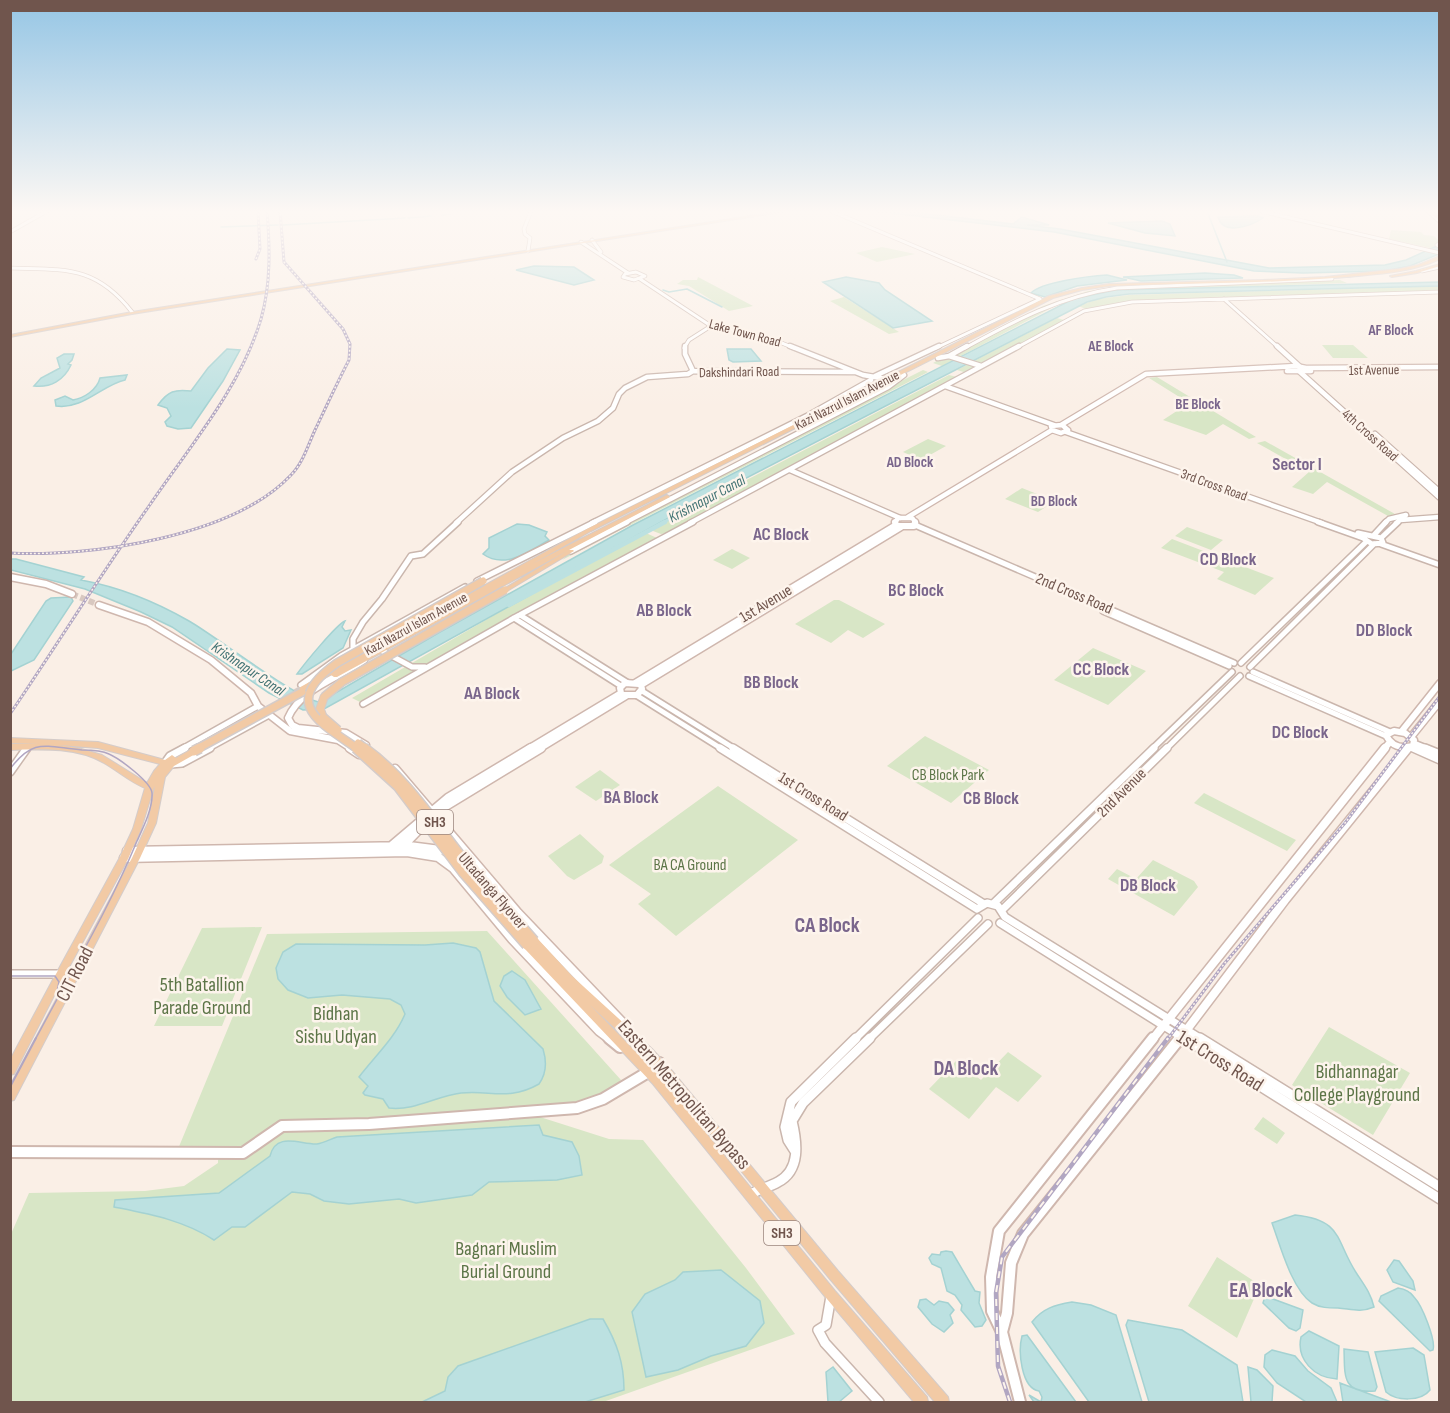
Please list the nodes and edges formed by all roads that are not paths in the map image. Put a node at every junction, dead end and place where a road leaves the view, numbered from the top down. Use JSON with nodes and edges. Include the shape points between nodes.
{"nodes":[{"id":1,"x":94,"y":277,"type":"edge"},
{"id":2,"x":363,"y":277,"type":"edge"},
{"id":3,"x":624,"y":277,"type":"edge"},
{"id":4,"x":988,"y":277,"type":"edge"},
{"id":5,"x":1349,"y":277,"type":"junction"},
{"id":6,"x":1384,"y":277,"type":"edge"},
{"id":7,"x":640,"y":279,"type":"joint"},
{"id":8,"x":1332,"y":279,"type":"junction"},
{"id":9,"x":343,"y":280,"type":"junction"},
{"id":10,"x":1289,"y":280,"type":"junction"},
{"id":11,"x":1440,"y":292,"type":"edge"},
{"id":12,"x":1040,"y":299,"type":"junction"},
{"id":13,"x":1047,"y":299,"type":"junction"},
{"id":14,"x":1060,"y":299,"type":"junction"},
{"id":15,"x":1221,"y":299,"type":"junction"},
{"id":16,"x":133,"y":311,"type":"junction"},
{"id":17,"x":1016,"y":318,"type":"junction"},
{"id":18,"x":711,"y":326,"type":"junction"},
{"id":19,"x":10,"y":336,"type":"edge"},
{"id":20,"x":964,"y":339,"type":"junction"},
{"id":21,"x":951,"y":356,"type":"junction"},
{"id":22,"x":938,"y":358,"type":"junction"},
{"id":23,"x":980,"y":366,"type":"junction"},
{"id":24,"x":1440,"y":368,"type":"edge"},
{"id":25,"x":1300,"y":369,"type":"junction"},
{"id":26,"x":693,"y":371,"type":"junction"},
{"id":27,"x":855,"y":372,"type":"junction"},
{"id":28,"x":904,"y":375,"type":"junction"},
{"id":29,"x":873,"y":378,"type":"junction"},
{"id":30,"x":890,"y":380,"type":"junction"},
{"id":31,"x":878,"y":384,"type":"junction"},
{"id":32,"x":943,"y":387,"type":"junction"},
{"id":33,"x":846,"y":402,"type":"junction"},
{"id":34,"x":1059,"y":429,"type":"junction"},
{"id":35,"x":788,"y":471,"type":"junction"},
{"id":36,"x":1439,"y":495,"type":"edge"},
{"id":37,"x":1440,"y":515,"type":"edge"},
{"id":38,"x":898,"y":522,"type":"junction"},
{"id":39,"x":912,"y":522,"type":"junction"},
{"id":40,"x":587,"y":529,"type":"junction"},
{"id":41,"x":1374,"y":535,"type":"junction"},
{"id":42,"x":1365,"y":538,"type":"junction"},
{"id":43,"x":943,"y":539,"type":"junction"},
{"id":44,"x":1382,"y":541,"type":"junction"},
{"id":45,"x":580,"y":542,"type":"junction"},
{"id":46,"x":1374,"y":544,"type":"junction"},
{"id":47,"x":572,"y":551,"type":"junction"},
{"id":48,"x":529,"y":562,"type":"junction"},
{"id":49,"x":1438,"y":563,"type":"edge"},
{"id":50,"x":10,"y":577,"type":"edge"},
{"id":51,"x":1041,"y":582,"type":"junction"},
{"id":52,"x":1321,"y":586,"type":"junction"},
{"id":53,"x":1329,"y":589,"type":"junction"},
{"id":54,"x":72,"y":594,"type":"tunnel mouth"},
{"id":55,"x":99,"y":605,"type":"tunnel mouth"},
{"id":56,"x":1294,"y":611,"type":"junction"},
{"id":57,"x":1302,"y":615,"type":"junction"},
{"id":58,"x":517,"y":617,"type":"junction"},
{"id":59,"x":1124,"y":618,"type":"junction"},
{"id":60,"x":366,"y":642,"type":"junction"},
{"id":61,"x":378,"y":648,"type":"junction"},
{"id":62,"x":353,"y":649,"type":"junction"},
{"id":63,"x":367,"y":657,"type":"junction"},
{"id":64,"x":1234,"y":666,"type":"junction"},
{"id":65,"x":427,"y":668,"type":"junction"},
{"id":66,"x":1250,"y":671,"type":"junction"},
{"id":67,"x":1240,"y":676,"type":"junction"},
{"id":68,"x":1440,"y":682,"type":"edge"},
{"id":69,"x":302,"y":688,"type":"junction"},
{"id":70,"x":631,"y":689,"type":"junction"},
{"id":71,"x":1440,"y":701,"type":"edge"},
{"id":72,"x":363,"y":704,"type":"dead end"},
{"id":73,"x":258,"y":706,"type":"junction"},
{"id":74,"x":269,"y":715,"type":"junction"},
{"id":75,"x":1401,"y":732,"type":"junction"},
{"id":76,"x":1389,"y":737,"type":"junction"},
{"id":77,"x":10,"y":740,"type":"edge"},
{"id":78,"x":30,"y":743,"type":"junction"},
{"id":79,"x":1411,"y":744,"type":"junction"},
{"id":80,"x":10,"y":747,"type":"edge"},
{"id":81,"x":1440,"y":754,"type":"edge"},
{"id":82,"x":1141,"y":760,"type":"junction"},
{"id":83,"x":1440,"y":760,"type":"edge"},
{"id":84,"x":168,"y":763,"type":"junction"},
{"id":85,"x":1149,"y":765,"type":"junction"},
{"id":86,"x":10,"y":772,"type":"edge"},
{"id":87,"x":159,"y":784,"type":"junction"},
{"id":88,"x":148,"y":786,"type":"junction"},
{"id":89,"x":435,"y":811,"type":"junction"},
{"id":90,"x":421,"y":823,"type":"junction"},
{"id":91,"x":388,"y":849,"type":"junction"},
{"id":92,"x":400,"y":849,"type":"junction"},
{"id":93,"x":126,"y":855,"type":"junction"},
{"id":94,"x":138,"y":855,"type":"junction"},
{"id":95,"x":470,"y":857,"type":"junction"},
{"id":96,"x":1277,"y":885,"type":"junction"},
{"id":97,"x":1291,"y":893,"type":"junction"},
{"id":98,"x":985,"y":906,"type":"junction"},
{"id":99,"x":1002,"y":917,"type":"junction"},
{"id":100,"x":978,"y":918,"type":"junction"},
{"id":101,"x":988,"y":924,"type":"junction"},
{"id":102,"x":530,"y":943,"type":"junction"},
{"id":103,"x":10,"y":974,"type":"edge"},
{"id":104,"x":60,"y":974,"type":"junction"},
{"id":105,"x":1167,"y":1023,"type":"junction"},
{"id":106,"x":1184,"y":1033,"type":"junction"},
{"id":107,"x":660,"y":1065,"type":"junction"},
{"id":108,"x":645,"y":1067,"type":"junction"},
{"id":109,"x":10,"y":1071,"type":"edge"},
{"id":110,"x":1288,"y":1092,"type":"junction"},
{"id":111,"x":10,"y":1097,"type":"edge"},
{"id":112,"x":1283,"y":1101,"type":"junction"},
{"id":113,"x":795,"y":1151,"type":"junction"},
{"id":114,"x":10,"y":1152,"type":"edge"},
{"id":115,"x":769,"y":1186,"type":"junction"},
{"id":116,"x":1440,"y":1187,"type":"edge"},
{"id":117,"x":751,"y":1194,"type":"junction"},
{"id":118,"x":1440,"y":1199,"type":"edge"},
{"id":119,"x":831,"y":1296,"type":"junction"},
{"id":120,"x":1002,"y":1332,"type":"junction"},
{"id":121,"x":879,"y":1402,"type":"edge"},
{"id":122,"x":922,"y":1402,"type":"edge"},
{"id":123,"x":943,"y":1402,"type":"edge"},
{"id":124,"x":1020,"y":1402,"type":"edge"}],
"edges":[{"from":1,"to":16,"type":"street"},
{"from":2,"to":9,"type":"main road"},
{"from":3,"to":7,"type":"street"},
{"from":4,"to":12,"type":"street"},
{"from":5,"to":6,"type":"main road","name":"Kazi Nazrul Islam Avenue","number":"SH3"},
{"from":5,"to":8,"type":"main road","name":"Kazi Nazrul Islam Avenue","number":"SH3"},
{"from":5,"to":10,"type":"main road","name":"Kazi Nazrul Islam Avenue","number":"SH3"},
{"from":7,"to":18,"type":"street","name":"Lake Town Road"},
{"from":8,"to":10,"type":"main road","name":"Kazi Nazrul Islam Avenue","number":"SH3"},
{"from":8,"to":14,"type":"street","via":[[1117,288]]},
{"from":9,"to":16,"type":"main road"},
{"from":9,"to":16,"type":"main road"},
{"from":10,"to":13,"type":"main road","name":"Kazi Nazrul Islam Avenue","number":"SH3","via":[[1102,286]]},
{"from":10,"to":14,"type":"main road","name":"Kazi Nazrul Islam Avenue","number":"SH3","via":[[1110,287]]},
{"from":11,"to":15,"type":"street"},
{"from":12,"to":13,"type":"street"},
{"from":12,"to":20,"type":"street","name":"Kazi Nazrul Islam Avenue"},
{"from":13,"to":17,"type":"main road","name":"Kazi Nazrul Islam Avenue","number":"SH3"},
{"from":14,"to":17,"type":"main road","name":"Kazi Nazrul Islam Avenue","number":"SH3"},
{"from":15,"to":23,"type":"street","via":[[1120,303],[1093,308]]},
{"from":15,"to":25,"type":"street","name":"4th Cross Road"},
{"from":16,"to":19,"type":"main road"},
{"from":17,"to":20,"type":"main road","name":"Kazi Nazrul Islam Avenue","number":"SH3"},
{"from":17,"to":21,"type":"street"},
{"from":17,"to":22,"type":"main road","name":"Kazi Nazrul Islam Avenue","number":"SH3"},
{"from":18,"to":26,"type":"street","via":[[683,347]]},
{"from":18,"to":27,"type":"street","name":"Lake Town Road","via":[[775,340]]},
{"from":20,"to":29,"type":"street","name":"Kazi Nazrul Islam Avenue"},
{"from":20,"to":30,"type":"main road","name":"Kazi Nazrul Islam Avenue","number":"SH3"},
{"from":21,"to":22,"type":"street"},
{"from":21,"to":23,"type":"street"},
{"from":22,"to":28,"type":"main road","name":"Kazi Nazrul Islam Avenue","number":"SH3"},
{"from":23,"to":32,"type":"street"},
{"from":24,"to":25,"type":"main road","name":"1st Avenue"},
{"from":25,"to":34,"type":"main road","name":"1st Avenue","via":[[1150,375]]},
{"from":25,"to":36,"type":"street","name":"4th Cross Road"},
{"from":26,"to":27,"type":"street","name":"Dakshindari Road"},
{"from":26,"to":62,"type":"street","name":"Dakshindari Road","via":[[647,377],[625,388],[613,408],[598,421],[563,438],[512,472],[423,554],[411,556],[357,630]]},
{"from":27,"to":29,"type":"street","name":"Lake Town Road"},
{"from":28,"to":30,"type":"main road","name":"Kazi Nazrul Islam Avenue","number":"SH3"},
{"from":28,"to":47,"type":"street","name":"Kazi Nazrul Islam Avenue","via":[[888,387]]},
{"from":29,"to":30,"type":"street"},
{"from":29,"to":31,"type":"street","name":"Lake Town Road"},
{"from":29,"to":40,"type":"street","name":"Kazi Nazrul Islam Avenue"},
{"from":30,"to":31,"type":"main road","name":"Kazi Nazrul Islam Avenue","number":"SH3"},
{"from":30,"to":33,"type":"main road","name":"Kazi Nazrul Islam Avenue","number":"SH3"},
{"from":31,"to":33,"type":"main road","name":"Kazi Nazrul Islam Avenue","number":"SH3"},
{"from":32,"to":34,"type":"street","name":"3rd Cross Road"},
{"from":32,"to":35,"type":"street"},
{"from":33,"to":40,"type":"main road","name":"Kazi Nazrul Islam Avenue","number":"SH3"},
{"from":33,"to":45,"type":"main road","name":"Kazi Nazrul Islam Avenue","number":"SH3"},
{"from":34,"to":39,"type":"main road"},
{"from":34,"to":42,"type":"street","name":"3rd Cross Road"},
{"from":35,"to":38,"type":"street"},
{"from":35,"to":58,"type":"street"},
{"from":37,"to":41,"type":"street","via":[[1395,517]]},
{"from":37,"to":44,"type":"street","via":[[1400,520]]},
{"from":38,"to":39,"type":"main road"},
{"from":38,"to":39,"type":"main road"},
{"from":38,"to":70,"type":"main road","name":"1st Avenue","via":[[866,546]]},
{"from":39,"to":43,"type":"street","name":"2nd Cross Road"},
{"from":40,"to":48,"type":"main road","name":"Kazi Nazrul Islam Avenue","number":"SH3"},
{"from":40,"to":60,"type":"street","name":"Kazi Nazrul Islam Avenue","via":[[467,586]]},
{"from":41,"to":42,"type":"street"},
{"from":41,"to":44,"type":"street"},
{"from":42,"to":46,"type":"street"},
{"from":42,"to":52,"type":"street","name":"2nd Avenue"},
{"from":43,"to":51,"type":"street","name":"2nd Cross Road"},
{"from":43,"to":51,"type":"street","name":"2nd Cross Road"},
{"from":44,"to":46,"type":"street"},
{"from":44,"to":49,"type":"street"},
{"from":45,"to":47,"type":"main road","name":"Ultadanga Flyover","number":"SH3"},
{"from":45,"to":61,"type":"main road","name":"Kazi Nazrul Islam Avenue"},
{"from":46,"to":53,"type":"street"},
{"from":47,"to":102,"type":"main road","name":"Ultadanga Flyover","number":"SH3","bridge":true,"via":[[342,682],[324,697],[320,709],[331,725],[402,781]]},
{"from":48,"to":61,"type":"main road","name":"Kazi Nazrul Islam Avenue"},
{"from":48,"to":102,"type":"main road","name":"Ultadanga Flyover","number":"SH3","bridge":true,"via":[[483,581],[337,663],[313,685],[308,707],[316,720],[362,752],[398,786],[464,872]]},
{"from":50,"to":54,"type":"main road"},
{"from":51,"to":59,"type":"street","name":"2nd Cross Road"},
{"from":51,"to":59,"type":"street","name":"2nd Cross Road"},
{"from":52,"to":53,"type":"street"},
{"from":52,"to":56,"type":"street","name":"2nd Avenue"},
{"from":53,"to":57,"type":"street"},
{"from":55,"to":73,"type":"main road","via":[[148,622],[212,660],[251,693]]},
{"from":56,"to":57,"type":"street"},
{"from":56,"to":64,"type":"street","name":"2nd Avenue"},
{"from":57,"to":66,"type":"street"},
{"from":58,"to":65,"type":"street"},
{"from":58,"to":70,"type":"street","name":"1st Cross Road"},
{"from":59,"to":64,"type":"street"},
{"from":60,"to":61,"type":"street"},
{"from":60,"to":62,"type":"street","name":"Kazi Nazrul Islam Avenue"},
{"from":61,"to":63,"type":"main road","name":"Kazi Nazrul Islam Avenue"},
{"from":61,"to":65,"type":"street","via":[[412,667]]},
{"from":61,"to":69,"type":"main road","name":"Kazi Nazrul Islam Avenue"},
{"from":62,"to":69,"type":"street","name":"Kazi Nazrul Islam Avenue","via":[[326,665]]},
{"from":63,"to":69,"type":"main road","name":"Kazi Nazrul Islam Avenue"},
{"from":63,"to":89,"type":"main road","name":"Eastern Metropolitan Bypass","via":[[307,696],[288,717],[292,725],[311,731],[354,736],[393,767]]},
{"from":64,"to":66,"type":"street"},
{"from":64,"to":67,"type":"street"},
{"from":64,"to":82,"type":"street","name":"2nd Avenue"},
{"from":65,"to":72,"type":"street"},
{"from":66,"to":67,"type":"street"},
{"from":66,"to":76,"type":"street"},
{"from":67,"to":85,"type":"street","name":"2nd Avenue"},
{"from":68,"to":75,"type":"main road"},
{"from":69,"to":84,"type":"main road","name":"Kazi Nazrul Islam Avenue","bridge":true},
{"from":70,"to":89,"type":"main road","name":"1st Avenue"},
{"from":70,"to":98,"type":"street","name":"1st Cross Road"},
{"from":71,"to":79,"type":"main road"},
{"from":73,"to":74,"type":"main road"},
{"from":73,"to":84,"type":"street","via":[[170,756]]},
{"from":74,"to":84,"type":"street","via":[[182,763]]},
{"from":74,"to":90,"type":"main road","via":[[290,731],[338,740],[364,758],[383,775]]},
{"from":75,"to":76,"type":"main road"},
{"from":75,"to":79,"type":"main road"},
{"from":76,"to":79,"type":"main road"},
{"from":76,"to":96,"type":"main road"},
{"from":77,"to":78,"type":"main road"},
{"from":78,"to":80,"type":"main road"},
{"from":78,"to":84,"type":"main road","via":[[98,745]]},
{"from":78,"to":86,"type":"street"},
{"from":78,"to":88,"type":"main road","via":[[94,755]]},
{"from":79,"to":81,"type":"street"},
{"from":79,"to":83,"type":"street"},
{"from":79,"to":97,"type":"main road"},
{"from":82,"to":85,"type":"street"},
{"from":82,"to":98,"type":"street","name":"2nd Avenue"},
{"from":84,"to":87,"type":"main road"},
{"from":84,"to":88,"type":"main road","via":[[156,772]]},
{"from":85,"to":99,"type":"street","name":"2nd Avenue"},
{"from":87,"to":88,"type":"main road"},
{"from":87,"to":94,"type":"main road","name":"CIT Road","via":[[152,823]]},
{"from":88,"to":93,"type":"main road","via":[[140,821]]},
{"from":89,"to":90,"type":"main road","name":"1st Avenue"},
{"from":89,"to":95,"type":"main road","name":"Eastern Metropolitan Bypass"},
{"from":90,"to":91,"type":"main road"},
{"from":90,"to":92,"type":"main road"},
{"from":91,"to":92,"type":"main road"},
{"from":91,"to":94,"type":"main road","via":[[203,857]]},
{"from":92,"to":95,"type":"main road","via":[[437,849]]},
{"from":92,"to":108,"type":"main road","name":"Eastern Metropolitan Bypass","via":[[448,863],[556,987],[599,1031]]},
{"from":93,"to":94,"type":"main road"},
{"from":93,"to":104,"type":"main road"},
{"from":94,"to":111,"type":"main road","name":"CIT Road"},
{"from":95,"to":107,"type":"main road","name":"Eastern Metropolitan Bypass","via":[[558,957],[647,1046]]},
{"from":96,"to":97,"type":"main road"},
{"from":96,"to":105,"type":"main road"},
{"from":97,"to":106,"type":"main road"},
{"from":98,"to":99,"type":"street","name":"1st Cross Road"},
{"from":98,"to":100,"type":"street"},
{"from":99,"to":101,"type":"street"},
{"from":99,"to":105,"type":"street","name":"1st Cross Road"},
{"from":100,"to":101,"type":"street"},
{"from":100,"to":113,"type":"street","via":[[791,1102],[785,1122]]},
{"from":101,"to":113,"type":"street","via":[[802,1103],[792,1121],[798,1147]]},
{"from":102,"to":107,"type":"main road","name":"Ultadanga Flyover","number":"SH3"},
{"from":102,"to":108,"type":"main road","name":"Ultadanga Flyover","number":"SH3"},
{"from":103,"to":104,"type":"street"},
{"from":104,"to":109,"type":"main road"},
{"from":105,"to":106,"type":"street","name":"1st Cross Road"},
{"from":105,"to":120,"type":"main road","via":[[999,1230],[991,1277],[992,1311]]},
{"from":106,"to":110,"type":"street"},
{"from":106,"to":112,"type":"street","name":"1st Cross Road"},
{"from":106,"to":120,"type":"main road","via":[[1023,1234],[1011,1263],[1008,1313]]},
{"from":107,"to":108,"type":"main road"},
{"from":107,"to":115,"type":"main road","name":"Eastern Metropolitan Bypass","number":"SH3"},
{"from":108,"to":114,"type":"main road","via":[[587,1106],[369,1124],[282,1126],[243,1153]]},
{"from":108,"to":117,"type":"main road","name":"Eastern Metropolitan Bypass","number":"SH3"},
{"from":110,"to":112,"type":"street"},
{"from":110,"to":116,"type":"street"},
{"from":112,"to":118,"type":"street","name":"1st Cross Road"},
{"from":113,"to":115,"type":"street","via":[[793,1168],[786,1178]]},
{"from":115,"to":117,"type":"street"},
{"from":115,"to":123,"type":"main road","name":"Eastern Metropolitan Bypass","number":"SH3","via":[[834,1275]]},
{"from":117,"to":119,"type":"main road","name":"Eastern Metropolitan Bypass","number":"SH3"},
{"from":119,"to":121,"type":"street","via":[[826,1325],[818,1330],[825,1343]]},
{"from":119,"to":122,"type":"main road","name":"Eastern Metropolitan Bypass","number":"SH3"},
{"from":120,"to":124,"type":"main road"}]}
